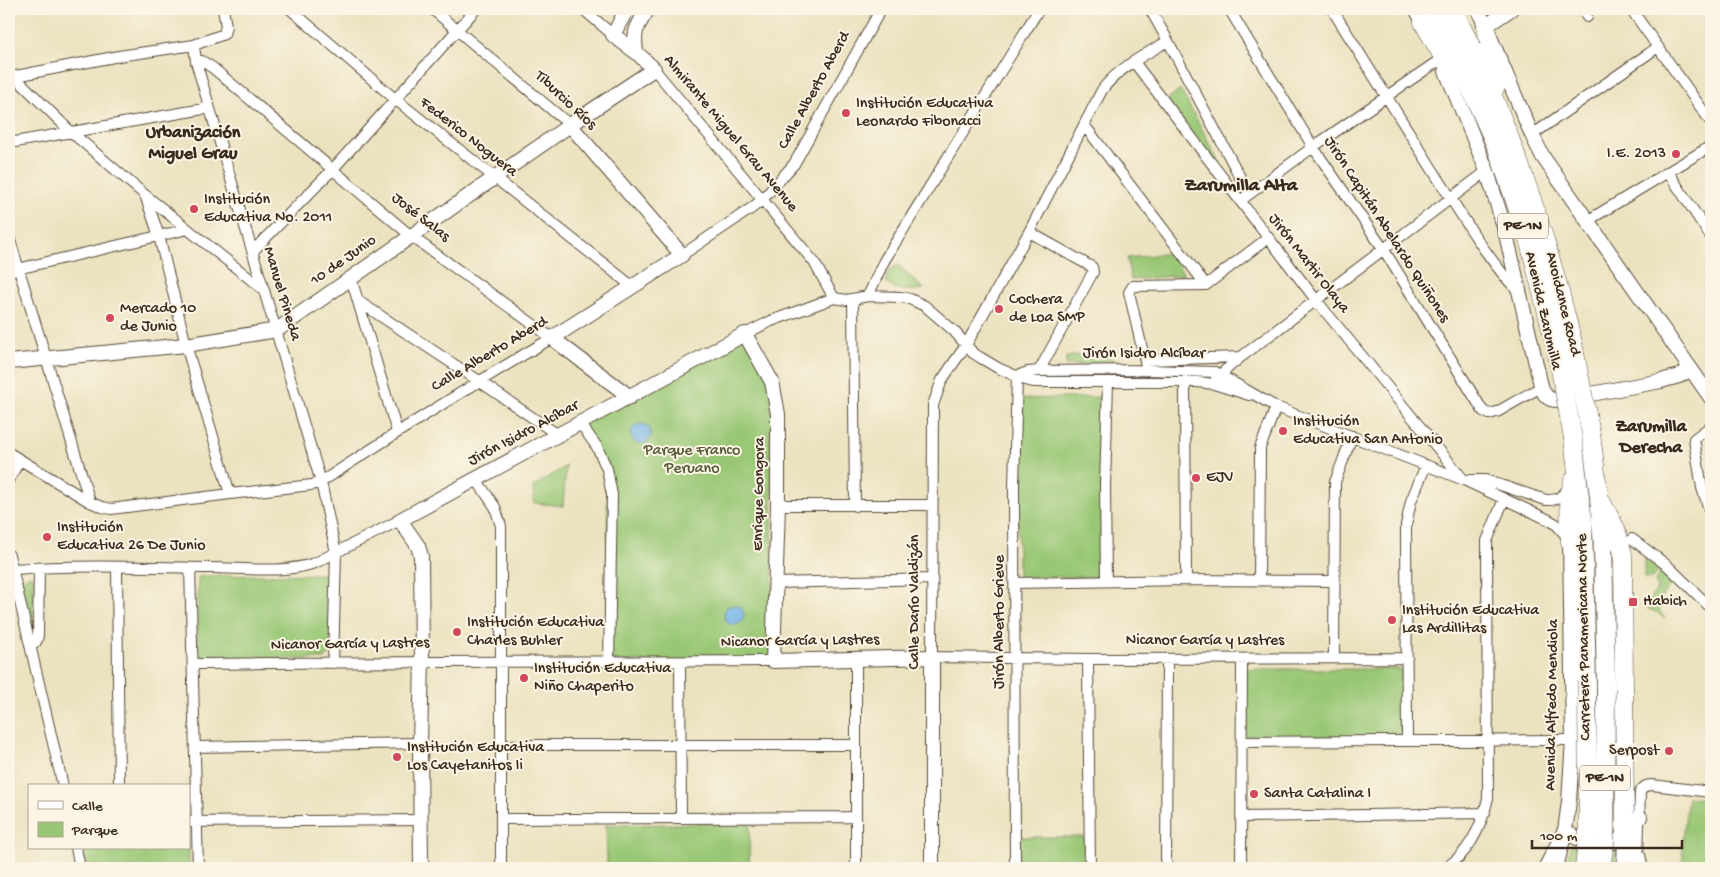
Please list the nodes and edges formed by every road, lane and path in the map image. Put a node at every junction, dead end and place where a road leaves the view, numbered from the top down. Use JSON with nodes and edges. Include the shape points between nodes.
{"nodes":[{"id":1,"x":223,"y":9,"type":"edge"},
{"id":2,"x":290,"y":9,"type":"edge"},
{"id":3,"x":432,"y":9,"type":"edge"},
{"id":4,"x":476,"y":9,"type":"edge"},
{"id":5,"x":583,"y":9,"type":"edge"},
{"id":6,"x":628,"y":9,"type":"edge"},
{"id":7,"x":648,"y":9,"type":"edge"},
{"id":8,"x":881,"y":9,"type":"edge"},
{"id":9,"x":1039,"y":9,"type":"edge"},
{"id":10,"x":1150,"y":9,"type":"edge"},
{"id":11,"x":1229,"y":9,"type":"edge"},
{"id":12,"x":1332,"y":9,"type":"edge"},
{"id":13,"x":1453,"y":9,"type":"edge"},
{"id":14,"x":1478,"y":9,"type":"edge"},
{"id":15,"x":1512,"y":9,"type":"edge"},
{"id":16,"x":1631,"y":9,"type":"edge"},
{"id":17,"x":1425,"y":13,"type":"edge"},
{"id":18,"x":1486,"y":26,"type":"junction"},
{"id":19,"x":457,"y":31,"type":"junction"},
{"id":20,"x":613,"y":35,"type":"junction"},
{"id":21,"x":1168,"y":41,"type":"junction"},
{"id":22,"x":194,"y":45,"type":"junction"},
{"id":23,"x":1658,"y":46,"type":"junction"},
{"id":24,"x":636,"y":52,"type":"junction"},
{"id":25,"x":1441,"y":59,"type":"junction"},
{"id":26,"x":196,"y":62,"type":"junction"},
{"id":27,"x":1134,"y":62,"type":"junction"},
{"id":28,"x":654,"y":69,"type":"junction"},
{"id":29,"x":12,"y":76,"type":"edge"},
{"id":30,"x":1386,"y":97,"type":"junction"},
{"id":31,"x":395,"y":99,"type":"junction"},
{"id":32,"x":1498,"y":107,"type":"junction"},
{"id":33,"x":210,"y":108,"type":"junction"},
{"id":34,"x":1711,"y":122,"type":"edge"},
{"id":35,"x":570,"y":125,"type":"junction"},
{"id":36,"x":1085,"y":126,"type":"junction"},
{"id":37,"x":71,"y":132,"type":"junction"},
{"id":38,"x":1532,"y":136,"type":"junction"},
{"id":39,"x":9,"y":143,"type":"edge"},
{"id":40,"x":1711,"y":146,"type":"edge"},
{"id":41,"x":1314,"y":147,"type":"junction"},
{"id":42,"x":333,"y":169,"type":"junction"},
{"id":43,"x":1487,"y":171,"type":"junction"},
{"id":44,"x":1668,"y":172,"type":"junction"},
{"id":45,"x":496,"y":178,"type":"junction"},
{"id":46,"x":1249,"y":194,"type":"junction"},
{"id":47,"x":145,"y":195,"type":"junction"},
{"id":48,"x":1451,"y":199,"type":"junction"},
{"id":49,"x":762,"y":200,"type":"junction"},
{"id":50,"x":1240,"y":201,"type":"junction"},
{"id":51,"x":1587,"y":222,"type":"junction"},
{"id":52,"x":188,"y":229,"type":"junction"},
{"id":53,"x":1030,"y":232,"type":"junction"},
{"id":54,"x":159,"y":236,"type":"junction"},
{"id":55,"x":411,"y":236,"type":"junction"},
{"id":56,"x":1711,"y":237,"type":"edge"},
{"id":57,"x":9,"y":238,"type":"edge"},
{"id":58,"x":1268,"y":238,"type":"junction"},
{"id":59,"x":1384,"y":250,"type":"junction"},
{"id":60,"x":253,"y":251,"type":"junction"},
{"id":61,"x":682,"y":254,"type":"junction"},
{"id":62,"x":13,"y":270,"type":"edge"},
{"id":63,"x":350,"y":278,"type":"junction"},
{"id":64,"x":1206,"y":285,"type":"junction"},
{"id":65,"x":632,"y":286,"type":"junction"},
{"id":66,"x":264,"y":290,"type":"junction"},
{"id":67,"x":1520,"y":293,"type":"junction"},
{"id":68,"x":868,"y":296,"type":"junction"},
{"id":69,"x":834,"y":298,"type":"junction"},
{"id":70,"x":853,"y":299,"type":"junction"},
{"id":71,"x":1316,"y":300,"type":"junction"},
{"id":72,"x":358,"y":301,"type":"junction"},
{"id":73,"x":277,"y":330,"type":"junction"},
{"id":74,"x":745,"y":334,"type":"junction"},
{"id":75,"x":552,"y":338,"type":"junction"},
{"id":76,"x":186,"y":345,"type":"junction"},
{"id":77,"x":966,"y":345,"type":"junction"},
{"id":78,"x":46,"y":357,"type":"junction"},
{"id":79,"x":1241,"y":357,"type":"junction"},
{"id":80,"x":9,"y":362,"type":"edge"},
{"id":81,"x":1147,"y":365,"type":"junction"},
{"id":82,"x":1691,"y":370,"type":"junction"},
{"id":83,"x":1039,"y":371,"type":"junction"},
{"id":84,"x":1220,"y":374,"type":"junction"},
{"id":85,"x":1017,"y":376,"type":"junction"},
{"id":86,"x":479,"y":380,"type":"junction"},
{"id":87,"x":1108,"y":382,"type":"junction"},
{"id":88,"x":1185,"y":382,"type":"junction"},
{"id":89,"x":1210,"y":383,"type":"junction"},
{"id":90,"x":1541,"y":387,"type":"junction"},
{"id":91,"x":630,"y":396,"type":"junction"},
{"id":92,"x":1711,"y":398,"type":"edge"},
{"id":93,"x":1264,"y":400,"type":"junction"},
{"id":94,"x":1276,"y":407,"type":"junction"},
{"id":95,"x":580,"y":423,"type":"junction"},
{"id":96,"x":1711,"y":426,"type":"edge"},
{"id":97,"x":397,"y":432,"type":"junction"},
{"id":98,"x":558,"y":435,"type":"junction"},
{"id":99,"x":1352,"y":436,"type":"junction"},
{"id":100,"x":9,"y":453,"type":"edge"},
{"id":101,"x":20,"y":460,"type":"junction"},
{"id":102,"x":1426,"y":465,"type":"junction"},
{"id":103,"x":1575,"y":475,"type":"junction"},
{"id":104,"x":9,"y":479,"type":"edge"},
{"id":105,"x":476,"y":479,"type":"junction"},
{"id":106,"x":1464,"y":480,"type":"junction"},
{"id":107,"x":321,"y":482,"type":"junction"},
{"id":108,"x":230,"y":494,"type":"junction"},
{"id":109,"x":1599,"y":497,"type":"junction"},
{"id":110,"x":1504,"y":500,"type":"junction"},
{"id":111,"x":90,"y":502,"type":"junction"},
{"id":112,"x":932,"y":505,"type":"junction"},
{"id":113,"x":778,"y":506,"type":"junction"},
{"id":114,"x":855,"y":506,"type":"junction"},
{"id":115,"x":1711,"y":515,"type":"edge"},
{"id":116,"x":400,"y":520,"type":"junction"},
{"id":117,"x":1632,"y":539,"type":"dead end"},
{"id":118,"x":1570,"y":542,"type":"junction"},
{"id":119,"x":336,"y":553,"type":"junction"},
{"id":120,"x":9,"y":555,"type":"edge"},
{"id":121,"x":117,"y":567,"type":"junction"},
{"id":122,"x":39,"y":568,"type":"junction"},
{"id":123,"x":190,"y":568,"type":"junction"},
{"id":124,"x":12,"y":569,"type":"junction"},
{"id":125,"x":932,"y":579,"type":"junction"},
{"id":126,"x":1186,"y":580,"type":"junction"},
{"id":127,"x":1259,"y":580,"type":"junction"},
{"id":128,"x":1106,"y":581,"type":"junction"},
{"id":129,"x":1334,"y":581,"type":"junction"},
{"id":130,"x":776,"y":583,"type":"junction"},
{"id":131,"x":1015,"y":583,"type":"junction"},
{"id":132,"x":1711,"y":608,"type":"edge"},
{"id":133,"x":30,"y":645,"type":"junction"},
{"id":134,"x":932,"y":657,"type":"junction"},
{"id":135,"x":856,"y":658,"type":"junction"},
{"id":136,"x":1014,"y":658,"type":"junction"},
{"id":137,"x":1334,"y":658,"type":"junction"},
{"id":138,"x":1407,"y":658,"type":"junction"},
{"id":139,"x":1088,"y":659,"type":"junction"},
{"id":140,"x":1167,"y":659,"type":"junction"},
{"id":141,"x":1242,"y":659,"type":"junction"},
{"id":142,"x":422,"y":661,"type":"junction"},
{"id":143,"x":773,"y":661,"type":"junction"},
{"id":144,"x":609,"y":662,"type":"junction"},
{"id":145,"x":680,"y":662,"type":"junction"},
{"id":146,"x":333,"y":663,"type":"junction"},
{"id":147,"x":502,"y":663,"type":"junction"},
{"id":148,"x":193,"y":664,"type":"junction"},
{"id":149,"x":1407,"y":740,"type":"junction"},
{"id":150,"x":1488,"y":740,"type":"junction"},
{"id":151,"x":1572,"y":740,"type":"junction"},
{"id":152,"x":1242,"y":742,"type":"junction"},
{"id":153,"x":420,"y":743,"type":"junction"},
{"id":154,"x":502,"y":745,"type":"junction"},
{"id":155,"x":680,"y":745,"type":"junction"},
{"id":156,"x":856,"y":745,"type":"junction"},
{"id":157,"x":196,"y":747,"type":"junction"},
{"id":158,"x":63,"y":784,"type":"edge"},
{"id":159,"x":120,"y":784,"type":"edge"},
{"id":160,"x":1711,"y":792,"type":"edge"},
{"id":161,"x":1485,"y":813,"type":"junction"},
{"id":162,"x":1242,"y":817,"type":"junction"},
{"id":163,"x":1640,"y":817,"type":"junction"},
{"id":164,"x":681,"y":818,"type":"junction"},
{"id":165,"x":856,"y":818,"type":"junction"},
{"id":166,"x":502,"y":819,"type":"junction"},
{"id":167,"x":421,"y":820,"type":"junction"},
{"id":168,"x":192,"y":822,"type":"edge"},
{"id":169,"x":1566,"y":831,"type":"junction"},
{"id":170,"x":1626,"y":836,"type":"junction"},
{"id":171,"x":76,"y":850,"type":"edge"},
{"id":172,"x":1639,"y":863,"type":"edge"},
{"id":173,"x":80,"y":868,"type":"edge"},
{"id":174,"x":198,"y":868,"type":"edge"},
{"id":175,"x":421,"y":868,"type":"edge"},
{"id":176,"x":501,"y":868,"type":"edge"},
{"id":177,"x":856,"y":868,"type":"edge"},
{"id":178,"x":932,"y":868,"type":"edge"},
{"id":179,"x":1015,"y":868,"type":"edge"},
{"id":180,"x":1090,"y":868,"type":"edge"},
{"id":181,"x":1166,"y":868,"type":"edge"},
{"id":182,"x":1241,"y":868,"type":"edge"},
{"id":183,"x":1445,"y":868,"type":"edge"},
{"id":184,"x":1546,"y":868,"type":"edge"},
{"id":185,"x":1556,"y":868,"type":"edge"},
{"id":186,"x":1584,"y":868,"type":"edge"},
{"id":187,"x":1601,"y":868,"type":"edge"},
{"id":188,"x":1624,"y":868,"type":"edge"}],
"edges":[{"from":1,"to":22,"type":"street","via":[[226,31]]},
{"from":2,"to":31,"type":"street","name":"Federico Noguera"},
{"from":3,"to":19,"type":"street","name":"Tiburcio Ríos"},
{"from":4,"to":19,"type":"street"},
{"from":5,"to":20,"type":"street","name":"Almirante Miguel Grau Avenue"},
{"from":6,"to":20,"type":"street"},
{"from":7,"to":24,"type":"street","via":[[634,37]]},
{"from":8,"to":49,"type":"street","name":"Calle Alberto Aberd","via":[[800,157]]},
{"from":9,"to":68,"type":"street","via":[[884,261]]},
{"from":10,"to":21,"type":"street"},
{"from":11,"to":41,"type":"street","name":"Jirón Capitán Abelardo Quiñones"},
{"from":12,"to":30,"type":"street"},
{"from":13,"to":32,"type":"highway","name":"Avoidance Road","number":"PE-1N"},
{"from":14,"to":18,"type":"street"},
{"from":15,"to":18,"type":"street"},
{"from":16,"to":23,"type":"street"},
{"from":17,"to":25,"type":"street","name":"Avenida Zarumilla"},
{"from":17,"to":103,"type":"highway","name":"Avoidance Road","number":"PE-1N","bridge":true,"via":[[1462,91],[1480,107],[1529,242],[1556,348],[1573,438]]},
{"from":18,"to":32,"type":"highway"},
{"from":18,"to":38,"type":"street"},
{"from":19,"to":31,"type":"street"},
{"from":19,"to":35,"type":"street","name":"Tiburcio Ríos"},
{"from":20,"to":24,"type":"street","name":"Almirante Miguel Grau Avenue"},
{"from":21,"to":27,"type":"street","name":"Calle Darío Valdizán"},
{"from":21,"to":46,"type":"street"},
{"from":22,"to":26,"type":"street","name":"Manuel Pineda"},
{"from":22,"to":29,"type":"street"},
{"from":23,"to":34,"type":"street"},
{"from":23,"to":38,"type":"street"},
{"from":24,"to":28,"type":"street","name":"Almirante Miguel Grau Avenue"},
{"from":25,"to":30,"type":"street"},
{"from":25,"to":43,"type":"street","name":"Avenida Zarumilla"},
{"from":26,"to":33,"type":"street","name":"Manuel Pineda"},
{"from":26,"to":42,"type":"street","name":"José Salas","via":[[202,61],[213,68]]},
{"from":27,"to":36,"type":"street","name":"Calle Darío Valdizán","via":[[1106,86]]},
{"from":27,"to":50,"type":"street","name":"Jirón Martir Olaya"},
{"from":28,"to":35,"type":"street","name":"10 de Junio"},
{"from":28,"to":49,"type":"street","name":"Almirante Miguel Grau Avenue"},
{"from":29,"to":37,"type":"street"},
{"from":30,"to":41,"type":"street"},
{"from":30,"to":48,"type":"street"},
{"from":31,"to":42,"type":"street"},
{"from":31,"to":45,"type":"street","name":"Federico Noguera"},
{"from":32,"to":109,"type":"highway","name":"Avoidance Road","number":"PE-1N","bridge":true,"via":[[1541,222],[1573,344],[1591,434]]},
{"from":33,"to":37,"type":"street"},
{"from":33,"to":60,"type":"street","name":"Manuel Pineda"},
{"from":35,"to":45,"type":"street","name":"10 de Junio"},
{"from":35,"to":61,"type":"street","name":"Tiburcio Ríos"},
{"from":36,"to":53,"type":"street","name":"Calle Darío Valdizán"},
{"from":36,"to":64,"type":"street"},
{"from":37,"to":39,"type":"street"},
{"from":37,"to":47,"type":"street"},
{"from":38,"to":51,"type":"street"},
{"from":40,"to":44,"type":"street"},
{"from":41,"to":46,"type":"street"},
{"from":41,"to":59,"type":"street","name":"Jirón Capitán Abelardo Quiñones"},
{"from":42,"to":55,"type":"street","name":"José Salas"},
{"from":42,"to":60,"type":"street"},
{"from":43,"to":48,"type":"street"},
{"from":43,"to":67,"type":"street","name":"Avenida Zarumilla"},
{"from":44,"to":51,"type":"street"},
{"from":44,"to":56,"type":"street"},
{"from":45,"to":55,"type":"street","name":"10 de Junio"},
{"from":45,"to":65,"type":"street","name":"Federico Noguera"},
{"from":46,"to":50,"type":"street"},
{"from":47,"to":52,"type":"street"},
{"from":47,"to":54,"type":"street"},
{"from":48,"to":59,"type":"street"},
{"from":48,"to":67,"type":"street","via":[[1503,275]]},
{"from":49,"to":61,"type":"street","name":"Calle Alberto Aberd"},
{"from":49,"to":69,"type":"street","name":"Almirante Miguel Grau Avenue","via":[[814,262]]},
{"from":50,"to":58,"type":"street","name":"Jirón Martir Olaya"},
{"from":51,"to":82,"type":"street"},
{"from":52,"to":54,"type":"street"},
{"from":52,"to":66,"type":"street"},
{"from":53,"to":77,"type":"street","name":"Calle Darío Valdizán"},
{"from":53,"to":83,"type":"street","via":[[1092,267],[1093,272]]},
{"from":54,"to":62,"type":"street"},
{"from":54,"to":76,"type":"street"},
{"from":55,"to":63,"type":"street","name":"10 de Junio"},
{"from":55,"to":75,"type":"street","name":"José Salas"},
{"from":57,"to":62,"type":"street"},
{"from":58,"to":64,"type":"street"},
{"from":58,"to":71,"type":"street","name":"Jirón Martir Olaya"},
{"from":59,"to":71,"type":"street"},
{"from":59,"to":90,"type":"street","name":"Jirón Capitán Abelardo Quiñones","via":[[1482,410],[1490,414],[1497,412]]},
{"from":60,"to":66,"type":"street","name":"Manuel Pineda"},
{"from":61,"to":65,"type":"street","name":"Calle Alberto Aberd"},
{"from":62,"to":78,"type":"street"},
{"from":63,"to":72,"type":"street"},
{"from":63,"to":73,"type":"street","name":"10 de Junio"},
{"from":64,"to":81,"type":"street","via":[[1130,288]]},
{"from":65,"to":75,"type":"street","name":"Calle Alberto Aberd"},
{"from":66,"to":73,"type":"street","name":"Manuel Pineda"},
{"from":67,"to":90,"type":"street","name":"Avenida Zarumilla"},
{"from":68,"to":70,"type":"street","name":"Jirón Isidro Alcíbar"},
{"from":68,"to":77,"type":"street","name":"Jirón Isidro Alcíbar","via":[[910,299],[925,306]]},
{"from":69,"to":70,"type":"street","name":"Jirón Isidro Alcíbar"},
{"from":69,"to":74,"type":"street","name":"Jirón Isidro Alcíbar"},
{"from":70,"to":114,"type":"street"},
{"from":71,"to":79,"type":"street"},
{"from":71,"to":106,"type":"street","name":"Jirón Martir Olaya"},
{"from":72,"to":86,"type":"street"},
{"from":72,"to":97,"type":"street"},
{"from":73,"to":76,"type":"street","name":"10 de Junio"},
{"from":73,"to":107,"type":"street","name":"Manuel Pineda"},
{"from":74,"to":91,"type":"street","name":"Jirón Isidro Alcíbar"},
{"from":74,"to":113,"type":"street","name":"Enrique Gongora","via":[[772,382],[776,402]]},
{"from":75,"to":86,"type":"street","name":"Calle Alberto Aberd"},
{"from":75,"to":91,"type":"street","name":"José Salas"},
{"from":76,"to":78,"type":"street","name":"10 de Junio"},
{"from":76,"to":108,"type":"street"},
{"from":77,"to":85,"type":"street","name":"Jirón Isidro Alcíbar","via":[[986,361]]},
{"from":77,"to":112,"type":"street","name":"Calle Darío Valdizán","via":[[942,380],[933,405]]},
{"from":78,"to":80,"type":"street","name":"10 de Junio"},
{"from":78,"to":111,"type":"street"},
{"from":79,"to":81,"type":"street"},
{"from":79,"to":84,"type":"street"},
{"from":81,"to":83,"type":"street","name":"Jirón Isidro Alcíbar"},
{"from":81,"to":84,"type":"street","name":"Jirón Isidro Alcíbar"},
{"from":82,"to":90,"type":"street","name":"Avenida Zarumilla","via":[[1661,381],[1559,400],[1548,398]]},
{"from":82,"to":92,"type":"street"},
{"from":83,"to":85,"type":"street","name":"Jirón Isidro Alcíbar"},
{"from":84,"to":89,"type":"street"},
{"from":84,"to":93,"type":"street","name":"Jirón Isidro Alcíbar"},
{"from":85,"to":87,"type":"street","name":"Jirón Isidro Alcíbar","via":[[1035,382]]},
{"from":85,"to":131,"type":"street","name":"Jirón Alberto Grieve"},
{"from":86,"to":97,"type":"street","name":"Calle Alberto Aberd"},
{"from":86,"to":98,"type":"street"},
{"from":87,"to":88,"type":"street","name":"Jirón Isidro Alcíbar"},
{"from":87,"to":128,"type":"street"},
{"from":88,"to":89,"type":"street","name":"Jirón Isidro Alcíbar"},
{"from":88,"to":126,"type":"street"},
{"from":89,"to":93,"type":"street","name":"Jirón Isidro Alcíbar"},
{"from":91,"to":95,"type":"street","name":"Jirón Isidro Alcíbar"},
{"from":93,"to":94,"type":"street","name":"Jirón Isidro Alcíbar"},
{"from":94,"to":99,"type":"street","name":"Jirón Isidro Alcíbar"},
{"from":94,"to":127,"type":"street","via":[[1260,448]]},
{"from":95,"to":98,"type":"street","name":"Jirón Isidro Alcíbar"},
{"from":95,"to":144,"type":"street","via":[[608,469],[612,495]]},
{"from":96,"to":115,"type":"street","via":[[1694,439],[1702,488]]},
{"from":97,"to":107,"type":"street","name":"Calle Alberto Aberd"},
{"from":98,"to":105,"type":"street","name":"Jirón Isidro Alcíbar"},
{"from":99,"to":102,"type":"street","name":"Jirón Isidro Alcíbar"},
{"from":99,"to":129,"type":"street","via":[[1335,482]]},
{"from":100,"to":101,"type":"street","name":"Calle Alberto Aberd"},
{"from":101,"to":104,"type":"street"},
{"from":101,"to":111,"type":"street","name":"Calle Alberto Aberd"},
{"from":102,"to":106,"type":"street","name":"Jirón Isidro Alcíbar"},
{"from":102,"to":138,"type":"street","via":[[1410,501],[1406,525]]},
{"from":103,"to":106,"type":"street","name":"Jirón Isidro Alcíbar","via":[[1564,494],[1553,501],[1485,480]]},
{"from":103,"to":118,"type":"highway","via":[[1568,497]]},
{"from":103,"to":186,"type":"highway","name":"Carretera Panamericana Norte","number":"PE-1N","bridge":true,"via":[[1583,523],[1587,681],[1588,831]]},
{"from":105,"to":116,"type":"street","name":"Jirón Isidro Alcíbar"},
{"from":105,"to":147,"type":"street","via":[[495,507],[501,526]]},
{"from":106,"to":110,"type":"street","name":"Jirón Isidro Alcíbar"},
{"from":107,"to":108,"type":"street","name":"Calle Alberto Aberd"},
{"from":107,"to":119,"type":"street","name":"Manuel Pineda"},
{"from":108,"to":111,"type":"street","name":"Calle Alberto Aberd","via":[[119,509],[102,508]]},
{"from":109,"to":170,"type":"highway","via":[[1616,529],[1623,554]]},
{"from":109,"to":187,"type":"highway","name":"Carretera Panamericana Norte","number":"PE-1N","bridge":true,"via":[[1606,688]]},
{"from":110,"to":118,"type":"street","name":"Jirón Isidro Alcíbar","via":[[1556,524]]},
{"from":110,"to":150,"type":"street","via":[[1487,541]]},
{"from":112,"to":114,"type":"street"},
{"from":112,"to":125,"type":"street","name":"Calle Darío Valdizán"},
{"from":113,"to":114,"type":"street"},
{"from":113,"to":130,"type":"street","name":"Enrique Gongora"},
{"from":116,"to":119,"type":"street","name":"Jirón Isidro Alcíbar"},
{"from":116,"to":142,"type":"street","via":[[421,556]]},
{"from":117,"to":132,"type":"street","via":[[1668,566]]},
{"from":118,"to":151,"type":"street","name":"Avenida Alfredo Mendiola"},
{"from":119,"to":123,"type":"street","name":"Jirón Isidro Alcíbar","via":[[302,567]]},
{"from":119,"to":146,"type":"street","name":"Manuel Pineda"},
{"from":120,"to":124,"type":"street"},
{"from":121,"to":122,"type":"street","name":"Jirón Isidro Alcíbar"},
{"from":121,"to":123,"type":"street","name":"Jirón Isidro Alcíbar"},
{"from":121,"to":159,"type":"street"},
{"from":122,"to":124,"type":"street","name":"Jirón Isidro Alcíbar"},
{"from":122,"to":133,"type":"street","via":[[38,636]]},
{"from":123,"to":148,"type":"street"},
{"from":124,"to":133,"type":"street"},
{"from":125,"to":130,"type":"street"},
{"from":125,"to":134,"type":"street","name":"Calle Darío Valdizán"},
{"from":126,"to":127,"type":"street"},
{"from":126,"to":128,"type":"street"},
{"from":127,"to":129,"type":"street"},
{"from":128,"to":131,"type":"street"},
{"from":129,"to":137,"type":"street"},
{"from":130,"to":143,"type":"street","name":"Enrique Gongora"},
{"from":131,"to":136,"type":"street","name":"Jirón Alberto Grieve"},
{"from":133,"to":158,"type":"street"},
{"from":134,"to":135,"type":"street","name":"Nicanor García y Lastres"},
{"from":134,"to":136,"type":"street","name":"Nicanor García y Lastres"},
{"from":134,"to":178,"type":"street","name":"Calle Darío Valdizán"},
{"from":135,"to":143,"type":"street","name":"Nicanor García y Lastres"},
{"from":135,"to":156,"type":"street"},
{"from":136,"to":139,"type":"street","name":"Nicanor García y Lastres"},
{"from":136,"to":179,"type":"street","name":"Jirón Alberto Grieve"},
{"from":137,"to":138,"type":"street","name":"Nicanor García y Lastres"},
{"from":137,"to":141,"type":"street","name":"Nicanor García y Lastres"},
{"from":138,"to":149,"type":"street"},
{"from":139,"to":140,"type":"street","name":"Nicanor García y Lastres"},
{"from":139,"to":180,"type":"street"},
{"from":140,"to":141,"type":"street","name":"Nicanor García y Lastres"},
{"from":140,"to":181,"type":"street"},
{"from":141,"to":152,"type":"street"},
{"from":142,"to":146,"type":"street","name":"Nicanor García y Lastres"},
{"from":142,"to":147,"type":"street","name":"Nicanor García y Lastres"},
{"from":142,"to":153,"type":"street"},
{"from":143,"to":145,"type":"street","name":"Nicanor García y Lastres"},
{"from":144,"to":145,"type":"street","name":"Nicanor García y Lastres"},
{"from":144,"to":147,"type":"street","name":"Nicanor García y Lastres"},
{"from":145,"to":155,"type":"street"},
{"from":146,"to":148,"type":"street","name":"Nicanor García y Lastres"},
{"from":147,"to":154,"type":"street"},
{"from":148,"to":157,"type":"street"},
{"from":149,"to":150,"type":"street"},
{"from":149,"to":152,"type":"street"},
{"from":150,"to":151,"type":"street"},
{"from":150,"to":161,"type":"street"},
{"from":151,"to":169,"type":"street","name":"Avenida Alfredo Mendiola"},
{"from":152,"to":162,"type":"street"},
{"from":153,"to":157,"type":"street"},
{"from":153,"to":167,"type":"street"},
{"from":154,"to":155,"type":"street"},
{"from":154,"to":166,"type":"street"},
{"from":155,"to":156,"type":"street"},
{"from":155,"to":164,"type":"street"},
{"from":156,"to":165,"type":"street"},
{"from":157,"to":168,"type":"street"},
{"from":160,"to":163,"type":"street","via":[[1646,785],[1640,792]]},
{"from":161,"to":162,"type":"street"},
{"from":161,"to":183,"type":"street","via":[[1461,856]]},
{"from":162,"to":182,"type":"street"},
{"from":163,"to":170,"type":"street"},
{"from":163,"to":172,"type":"street"},
{"from":164,"to":165,"type":"street"},
{"from":164,"to":166,"type":"street"},
{"from":165,"to":177,"type":"street"},
{"from":166,"to":176,"type":"street"},
{"from":167,"to":168,"type":"street"},
{"from":167,"to":175,"type":"street"},
{"from":168,"to":174,"type":"street"},
{"from":169,"to":170,"type":"street","via":[[1588,843],[1601,844]]},
{"from":169,"to":184,"type":"main road"},
{"from":169,"to":185,"type":"street","name":"Avenida Alfredo Mendiola"},
{"from":170,"to":172,"type":"main road"},
{"from":170,"to":188,"type":"street"},
{"from":171,"to":173,"type":"street"}]}
